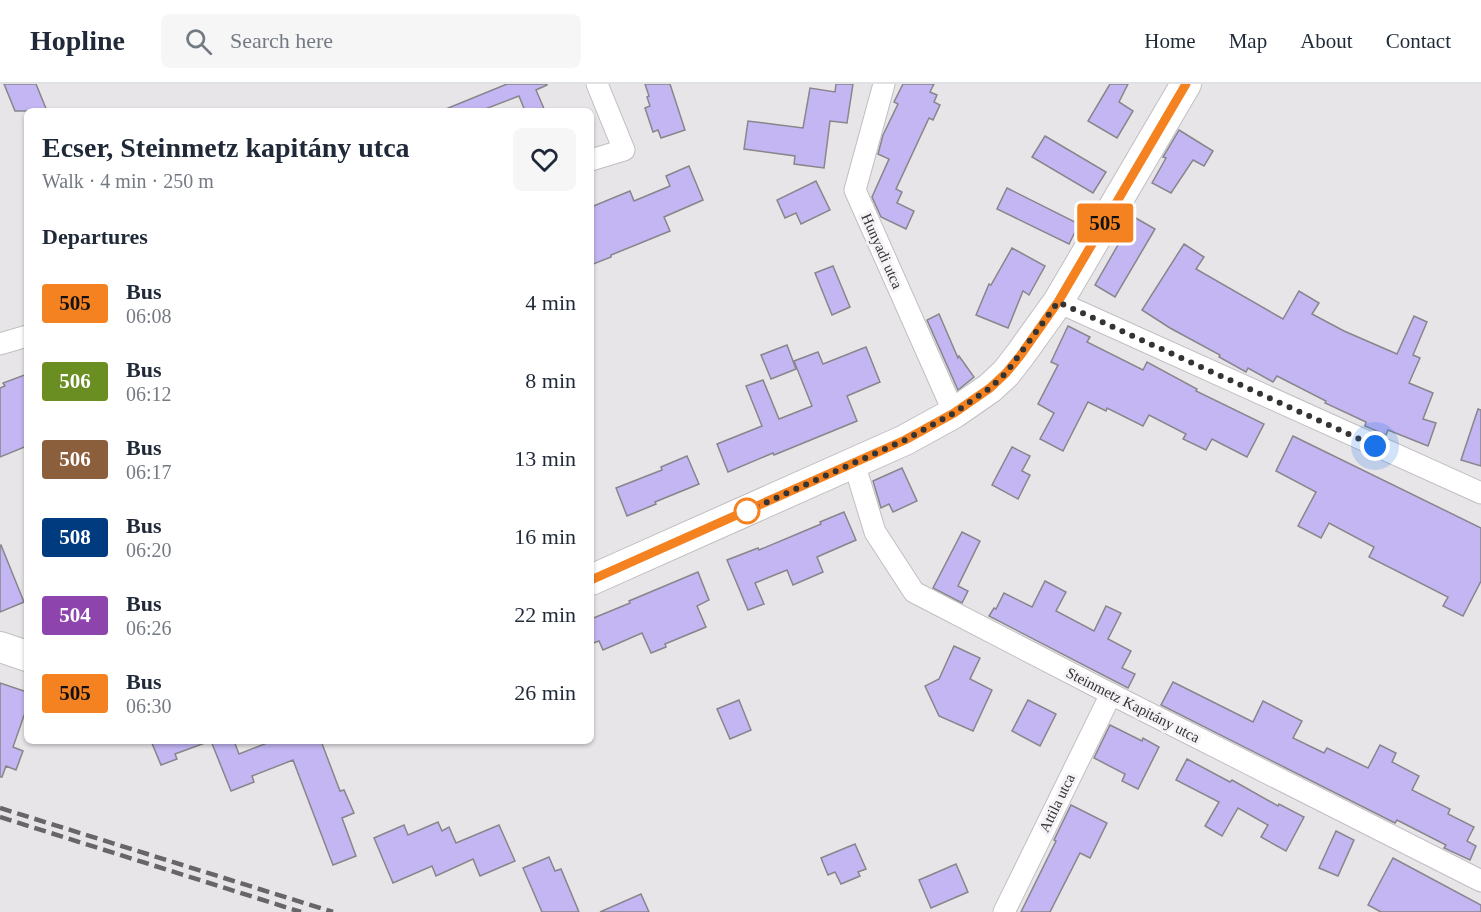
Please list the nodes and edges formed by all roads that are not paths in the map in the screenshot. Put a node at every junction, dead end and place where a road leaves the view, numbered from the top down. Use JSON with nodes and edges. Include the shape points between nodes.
{"nodes":[{"id":1,"x":597,"y":84,"type":"edge"},
{"id":2,"x":884,"y":84,"type":"edge"},
{"id":3,"x":1186,"y":84,"type":"edge"},
{"id":4,"x":594,"y":159,"type":"edge"},
{"id":5,"x":1058,"y":302,"type":"junction"},
{"id":6,"x":24,"y":337,"type":"edge"},
{"id":7,"x":0,"y":345,"type":"edge"},
{"id":8,"x":954,"y":413,"type":"junction"},
{"id":9,"x":854,"y":464,"type":"junction"},
{"id":10,"x":1481,"y":493,"type":"edge"},
{"id":11,"x":594,"y":579,"type":"edge"},
{"id":12,"x":0,"y":647,"type":"edge"},
{"id":13,"x":24,"y":655,"type":"edge"},
{"id":14,"x":1111,"y":694,"type":"junction"},
{"id":15,"x":1481,"y":880,"type":"edge"},
{"id":16,"x":1004,"y":912,"type":"edge"}],
"edges":[{"from":1,"to":4,"type":"street","via":[[624,150]]},
{"from":2,"to":8,"type":"street","name":"Hunyadi utca","via":[[855,190]]},
{"from":3,"to":5,"type":"main road"},
{"from":5,"to":8,"type":"main road","via":[[1006,373]]},
{"from":5,"to":10,"type":"street"},
{"from":6,"to":7,"type":"street"},
{"from":8,"to":9,"type":"main road"},
{"from":9,"to":11,"type":"main road"},
{"from":9,"to":14,"type":"street","name":"Steinmetz Kapitány utca","via":[[875,532],[914,592]]},
{"from":12,"to":13,"type":"main road"},
{"from":14,"to":15,"type":"street","name":"Steinmetz Kapitány utca"},
{"from":14,"to":16,"type":"street","name":"Attila utca"}]}
